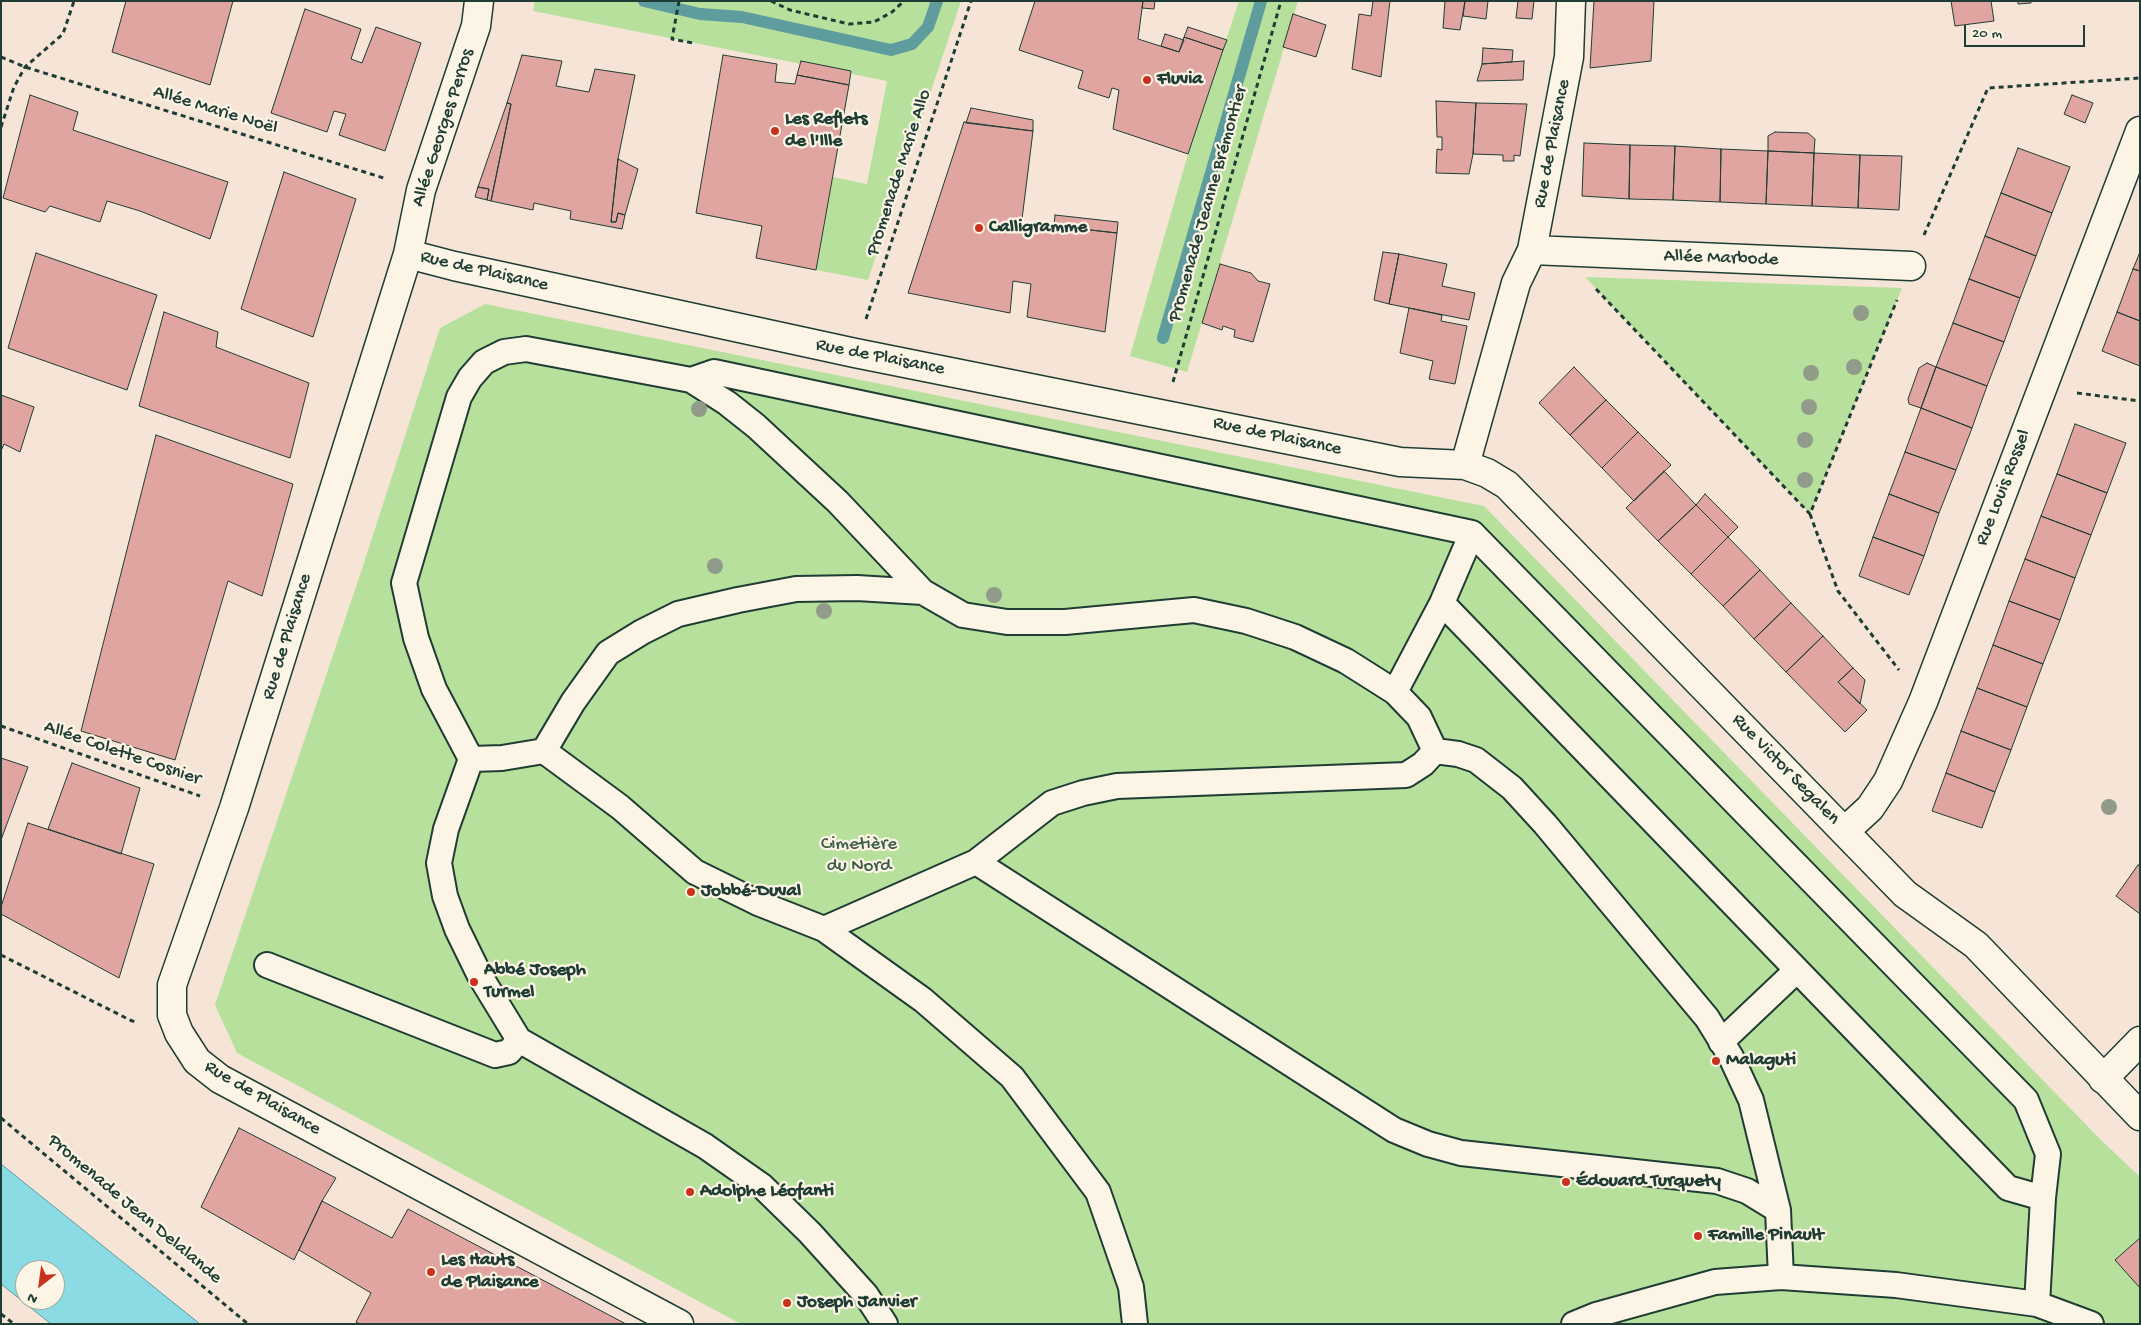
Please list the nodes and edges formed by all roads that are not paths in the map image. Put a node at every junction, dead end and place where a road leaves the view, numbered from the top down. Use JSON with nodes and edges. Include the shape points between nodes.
{"nodes":[{"id":1,"x":480,"y":1,"type":"edge"},
{"id":2,"x":1571,"y":1,"type":"edge"},
{"id":3,"x":2140,"y":130,"type":"edge"},
{"id":4,"x":1543,"y":251,"type":"junction"},
{"id":5,"x":408,"y":254,"type":"junction"},
{"id":6,"x":1911,"y":266,"type":"road end"},
{"id":7,"x":691,"y":380,"type":"junction"},
{"id":8,"x":1465,"y":465,"type":"junction"},
{"id":9,"x":1472,"y":533,"type":"junction"},
{"id":10,"x":923,"y":592,"type":"junction"},
{"id":11,"x":1442,"y":604,"type":"junction"},
{"id":12,"x":1395,"y":692,"type":"junction"},
{"id":13,"x":1435,"y":750,"type":"junction"},
{"id":14,"x":544,"y":751,"type":"junction"},
{"id":15,"x":471,"y":759,"type":"junction"},
{"id":16,"x":1845,"y":831,"type":"junction"},
{"id":17,"x":976,"y":862,"type":"junction"},
{"id":18,"x":824,"y":929,"type":"junction"},
{"id":19,"x":267,"y":965,"type":"dead end"},
{"id":20,"x":1797,"y":970,"type":"junction"},
{"id":21,"x":519,"y":1040,"type":"junction"},
{"id":22,"x":2140,"y":1041,"type":"edge"},
{"id":23,"x":1721,"y":1042,"type":"junction"},
{"id":24,"x":2103,"y":1079,"type":"junction"},
{"id":25,"x":2140,"y":1116,"type":"edge"},
{"id":26,"x":2043,"y":1198,"type":"junction"},
{"id":27,"x":1778,"y":1210,"type":"junction"},
{"id":28,"x":1781,"y":1277,"type":"junction"},
{"id":29,"x":2037,"y":1304,"type":"junction"},
{"id":30,"x":1595,"y":1320,"type":"edge"},
{"id":31,"x":679,"y":1324,"type":"edge"},
{"id":32,"x":885,"y":1324,"type":"edge"},
{"id":33,"x":1135,"y":1324,"type":"edge"},
{"id":34,"x":1574,"y":1324,"type":"edge"},
{"id":35,"x":2091,"y":1324,"type":"edge"}],
"edges":[{"from":1,"to":5,"type":"street","name":"Allée Georges Perros","via":[[476,26],[421,190]]},
{"from":2,"to":4,"type":"street","name":"Rue de Plaisance","via":[[1569,57]]},
{"from":3,"to":16,"type":"street","name":"Rue Louis Rossel","via":[[1923,702],[1888,781],[1870,808]]},
{"from":4,"to":6,"type":"street","name":"Allée Marbode"},
{"from":4,"to":8,"type":"street","name":"Rue de Plaisance","via":[[1516,283]]},
{"from":5,"to":8,"type":"street","name":"Rue de Plaisance","via":[[855,353],[1400,462]]},
{"from":5,"to":31,"type":"street","name":"Rue de Plaisance","via":[[234,808],[172,985],[172,1016],[197,1061],[220,1079]]},
{"from":7,"to":9,"type":"lane","via":[[714,372]]},
{"from":7,"to":10,"type":"lane","via":[[756,426],[838,502]]},
{"from":7,"to":15,"type":"lane","via":[[526,349],[504,352],[484,362],[466,384],[459,398],[404,583],[416,638],[434,689]]},
{"from":8,"to":16,"type":"street","name":"Rue Victor Segalen","via":[[1507,485]]},
{"from":9,"to":11,"type":"lane"},
{"from":9,"to":26,"type":"lane","via":[[2026,1100],[2048,1154]]},
{"from":10,"to":12,"type":"lane","via":[[963,615],[1006,622],[1065,622],[1194,610],[1246,621],[1346,661]]},
{"from":10,"to":14,"type":"lane","via":[[796,589],[678,614],[608,653],[573,702]]},
{"from":11,"to":12,"type":"lane"},
{"from":11,"to":20,"type":"lane"},
{"from":12,"to":13,"type":"lane","via":[[1419,717]]},
{"from":13,"to":17,"type":"lane","via":[[1423,764],[1406,775],[1117,786],[1083,793],[1052,803]]},
{"from":13,"to":23,"type":"lane","via":[[1476,760],[1512,788],[1707,1018]]},
{"from":14,"to":15,"type":"lane"},
{"from":14,"to":18,"type":"lane","via":[[620,807],[695,872],[758,903]]},
{"from":15,"to":21,"type":"lane","via":[[446,829],[439,863],[445,896],[457,929],[480,976]]},
{"from":16,"to":24,"type":"street","name":"Rue Victor Segalen","via":[[1905,894],[1976,945]]},
{"from":17,"to":18,"type":"lane"},
{"from":17,"to":27,"type":"lane","via":[[1394,1130],[1461,1153],[1717,1181],[1747,1191]]},
{"from":18,"to":33,"type":"lane","via":[[923,1000],[1012,1077],[1098,1192],[1131,1287]]},
{"from":19,"to":21,"type":"lane","via":[[495,1056],[508,1052]]},
{"from":20,"to":23,"type":"lane"},
{"from":20,"to":26,"type":"lane","via":[[2008,1188]]},
{"from":21,"to":32,"type":"lane","via":[[705,1146],[762,1186],[866,1295]]},
{"from":22,"to":24,"type":"street"},
{"from":23,"to":27,"type":"lane","via":[[1751,1100]]},
{"from":24,"to":25,"type":"street","name":"Rue Victor Segalen"},
{"from":26,"to":29,"type":"lane"},
{"from":27,"to":28,"type":"lane"},
{"from":28,"to":29,"type":"lane","via":[[1896,1286]]},
{"from":28,"to":30,"type":"lane","via":[[1715,1282]]},
{"from":29,"to":35,"type":"lane"},
{"from":30,"to":34,"type":"lane"}]}
